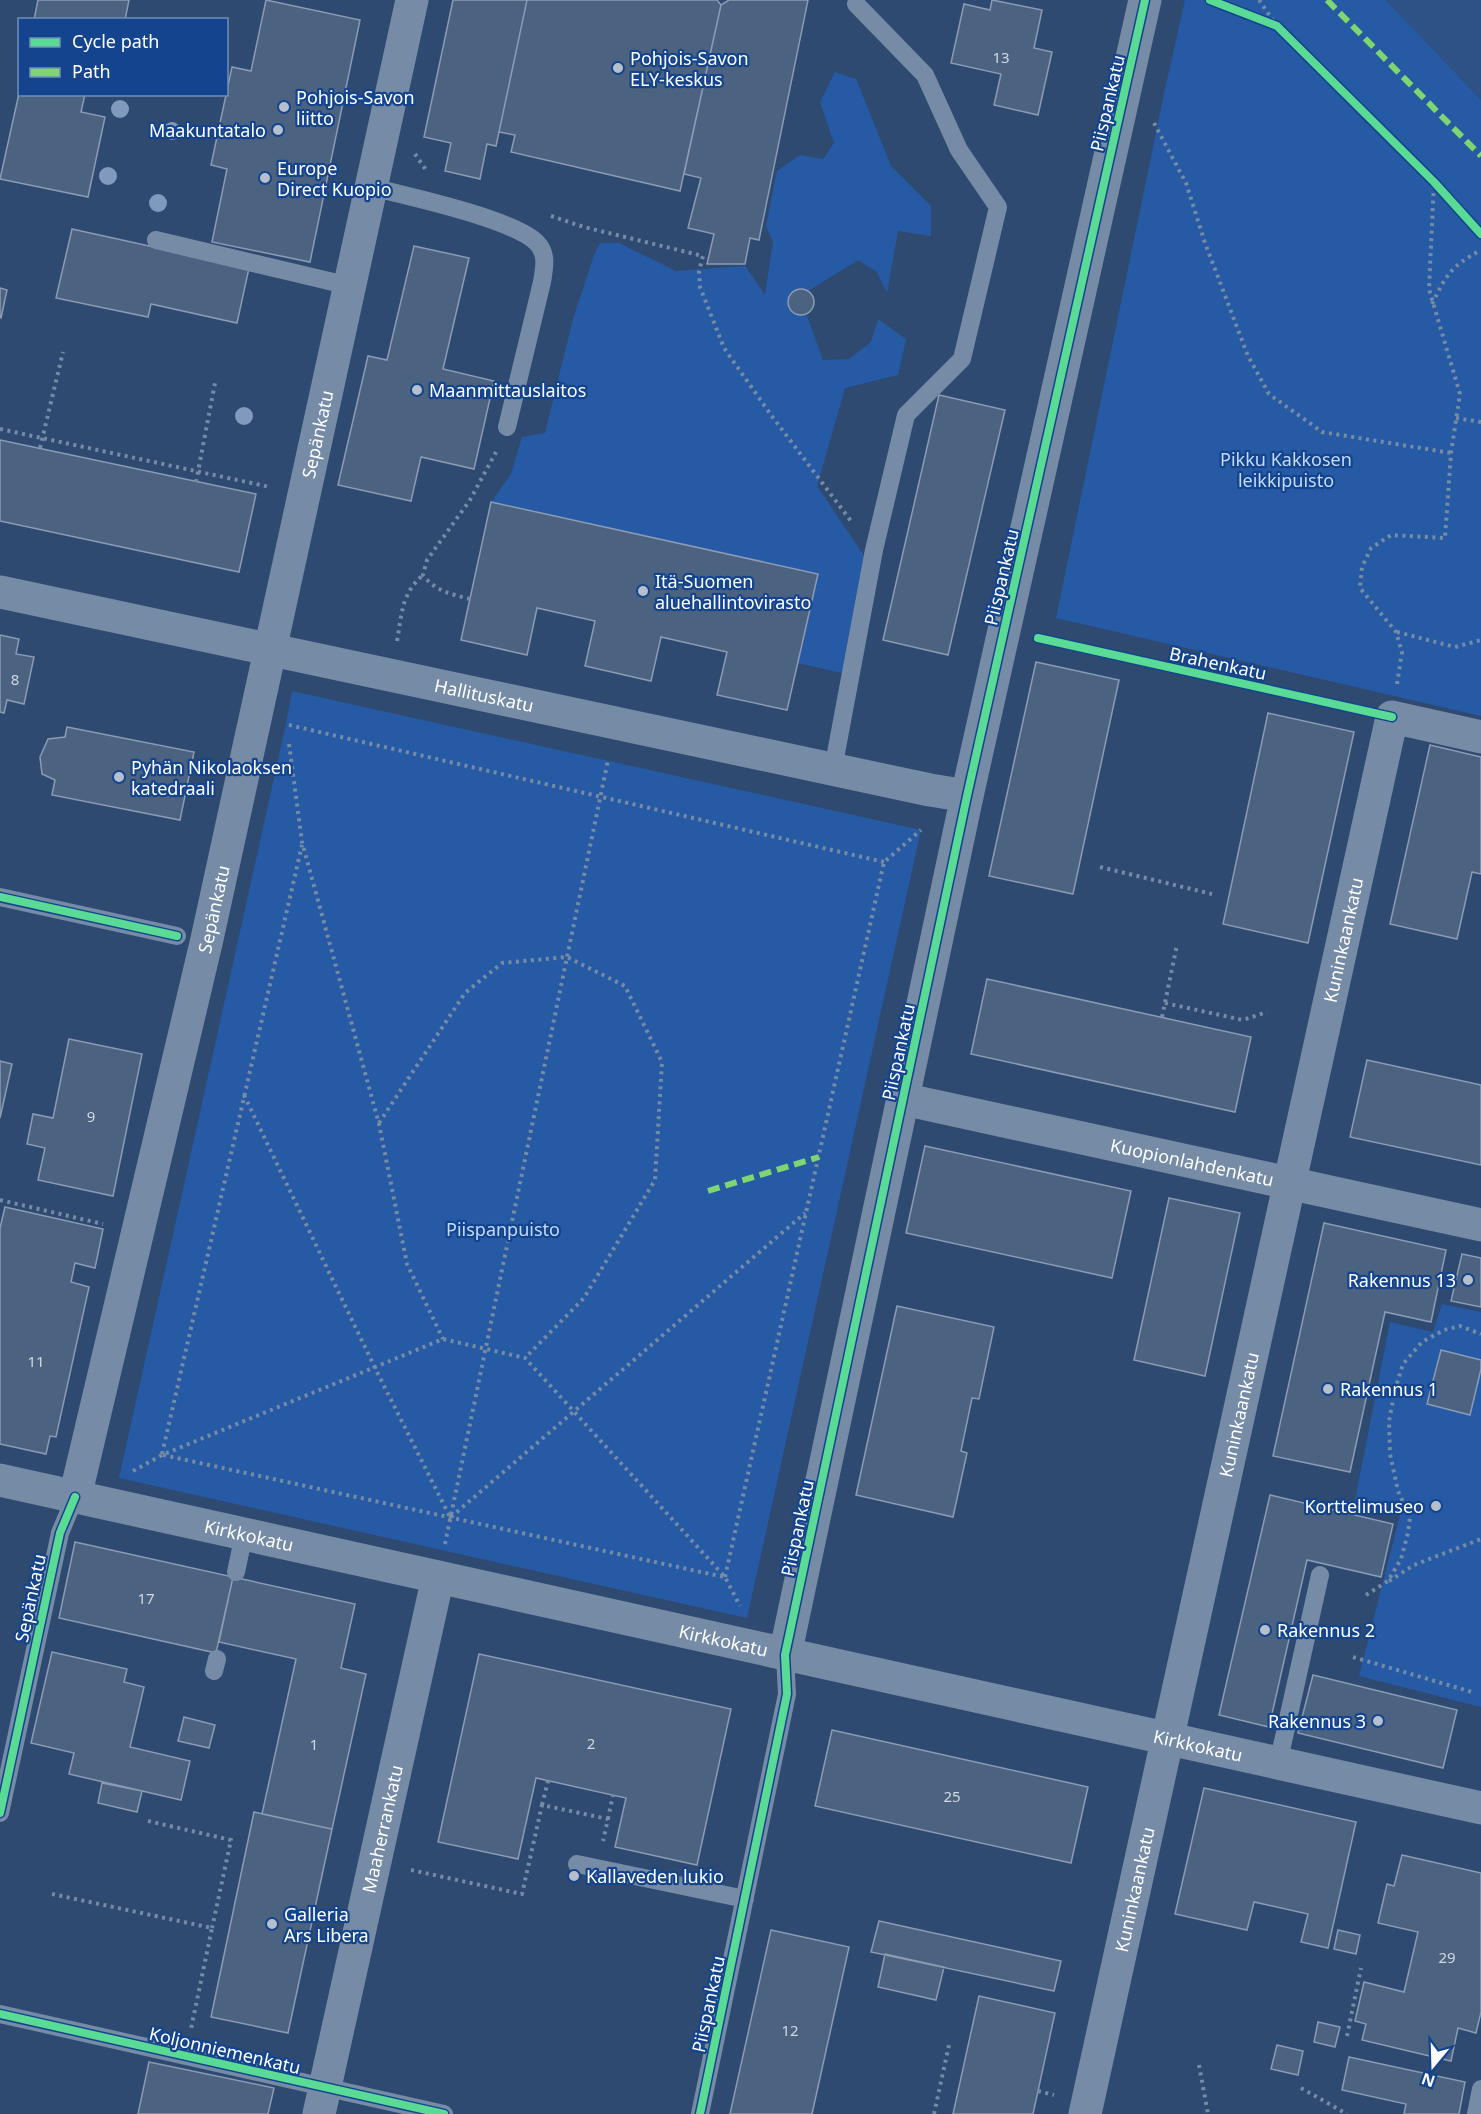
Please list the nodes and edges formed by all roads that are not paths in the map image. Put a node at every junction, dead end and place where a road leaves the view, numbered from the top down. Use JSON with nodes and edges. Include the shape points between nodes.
{"nodes":[{"id":1,"x":412,"y":0,"type":"edge"},
{"id":2,"x":1145,"y":0,"type":"edge"},
{"id":3,"x":856,"y":4,"type":"dead end"},
{"id":4,"x":371,"y":187,"type":"junction"},
{"id":5,"x":156,"y":240,"type":"dead end"},
{"id":6,"x":350,"y":286,"type":"junction"},
{"id":7,"x":507,"y":427,"type":"road end"},
{"id":8,"x":0,"y":592,"type":"edge"},
{"id":9,"x":270,"y":649,"type":"junction"},
{"id":10,"x":1481,"y":737,"type":"edge"},
{"id":11,"x":833,"y":769,"type":"junction"},
{"id":12,"x":967,"y":796,"type":"junction"},
{"id":13,"x":0,"y":897,"type":"edge"},
{"id":14,"x":177,"y":936,"type":"dead end"},
{"id":15,"x":903,"y":1099,"type":"junction"},
{"id":16,"x":1290,"y":1184,"type":"junction"},
{"id":17,"x":1481,"y":1225,"type":"edge"},
{"id":18,"x":0,"y":1480,"type":"edge"},
{"id":19,"x":75,"y":1497,"type":"junction"},
{"id":20,"x":244,"y":1534,"type":"junction"},
{"id":21,"x":236,"y":1572,"type":"dead end"},
{"id":22,"x":1320,"y":1575,"type":"dead end"},
{"id":23,"x":438,"y":1577,"type":"junction"},
{"id":24,"x":785,"y":1655,"type":"junction"},
{"id":25,"x":1168,"y":1740,"type":"junction"},
{"id":26,"x":1278,"y":1764,"type":"junction"},
{"id":27,"x":1481,"y":1808,"type":"edge"},
{"id":28,"x":0,"y":1813,"type":"edge"},
{"id":29,"x":577,"y":1864,"type":"dead end"},
{"id":30,"x":745,"y":1899,"type":"junction"},
{"id":31,"x":0,"y":2014,"type":"edge"},
{"id":32,"x":1481,"y":2089,"type":"edge"},
{"id":33,"x":322,"y":2101,"type":"edge"},
{"id":34,"x":1073,"y":2105,"type":"edge"},
{"id":35,"x":444,"y":2114,"type":"edge"},
{"id":36,"x":700,"y":2114,"type":"edge"},
{"id":37,"x":1476,"y":2114,"type":"edge"}],
"edges":[{"from":1,"to":4,"type":"street","name":"Sepänkatu"},
{"from":2,"to":12,"type":"street","name":"Piispankatu"},
{"from":3,"to":11,"type":"lane","via":[[925,75],[959,150],[998,207],[962,359],[906,414],[874,550]]},
{"from":4,"to":6,"type":"street","name":"Sepänkatu"},
{"from":4,"to":7,"type":"lane","via":[[500,224],[538,243],[546,260]]},
{"from":5,"to":6,"type":"lane"},
{"from":6,"to":9,"type":"street","name":"Sepänkatu"},
{"from":8,"to":9,"type":"street","name":"Hallituskatu"},
{"from":9,"to":11,"type":"street","name":"Hallituskatu"},
{"from":9,"to":19,"type":"street","name":"Sepänkatu","via":[[207,939]]},
{"from":10,"to":16,"type":"street","name":"Kuninkaankatu","via":[[1392,717]]},
{"from":11,"to":12,"type":"street","name":"Hallituskatu"},
{"from":12,"to":15,"type":"street","name":"Piispankatu"},
{"from":13,"to":14,"type":"lane"},
{"from":15,"to":16,"type":"street","name":"Kuopionlahdenkatu"},
{"from":15,"to":24,"type":"street","name":"Piispankatu"},
{"from":16,"to":17,"type":"street","name":"Kuopionlahdenkatu"},
{"from":16,"to":25,"type":"street","name":"Kuninkaankatu"},
{"from":18,"to":19,"type":"street","name":"Kirkkokatu"},
{"from":19,"to":20,"type":"street","name":"Kirkkokatu"},
{"from":19,"to":28,"type":"lane","name":"Sepänkatu","via":[[60,1533]]},
{"from":20,"to":21,"type":"lane"},
{"from":20,"to":23,"type":"street","name":"Kirkkokatu"},
{"from":22,"to":26,"type":"lane"},
{"from":23,"to":24,"type":"street","name":"Kirkkokatu"},
{"from":23,"to":33,"type":"street","name":"Maaherrankatu"},
{"from":24,"to":25,"type":"street","name":"Kirkkokatu"},
{"from":24,"to":30,"type":"lane","name":"Piispankatu","via":[[787,1694]]},
{"from":25,"to":26,"type":"street","name":"Kirkkokatu"},
{"from":25,"to":34,"type":"street","name":"Kuninkaankatu"},
{"from":26,"to":27,"type":"street","name":"Kirkkokatu"},
{"from":29,"to":30,"type":"lane"},
{"from":30,"to":36,"type":"lane","name":"Piispankatu"},
{"from":31,"to":33,"type":"lane","name":"Koljonniemenkatu","via":[[186,2056]]},
{"from":32,"to":37,"type":"lane"},
{"from":33,"to":35,"type":"lane","name":"Koljonniemenkatu"}]}
